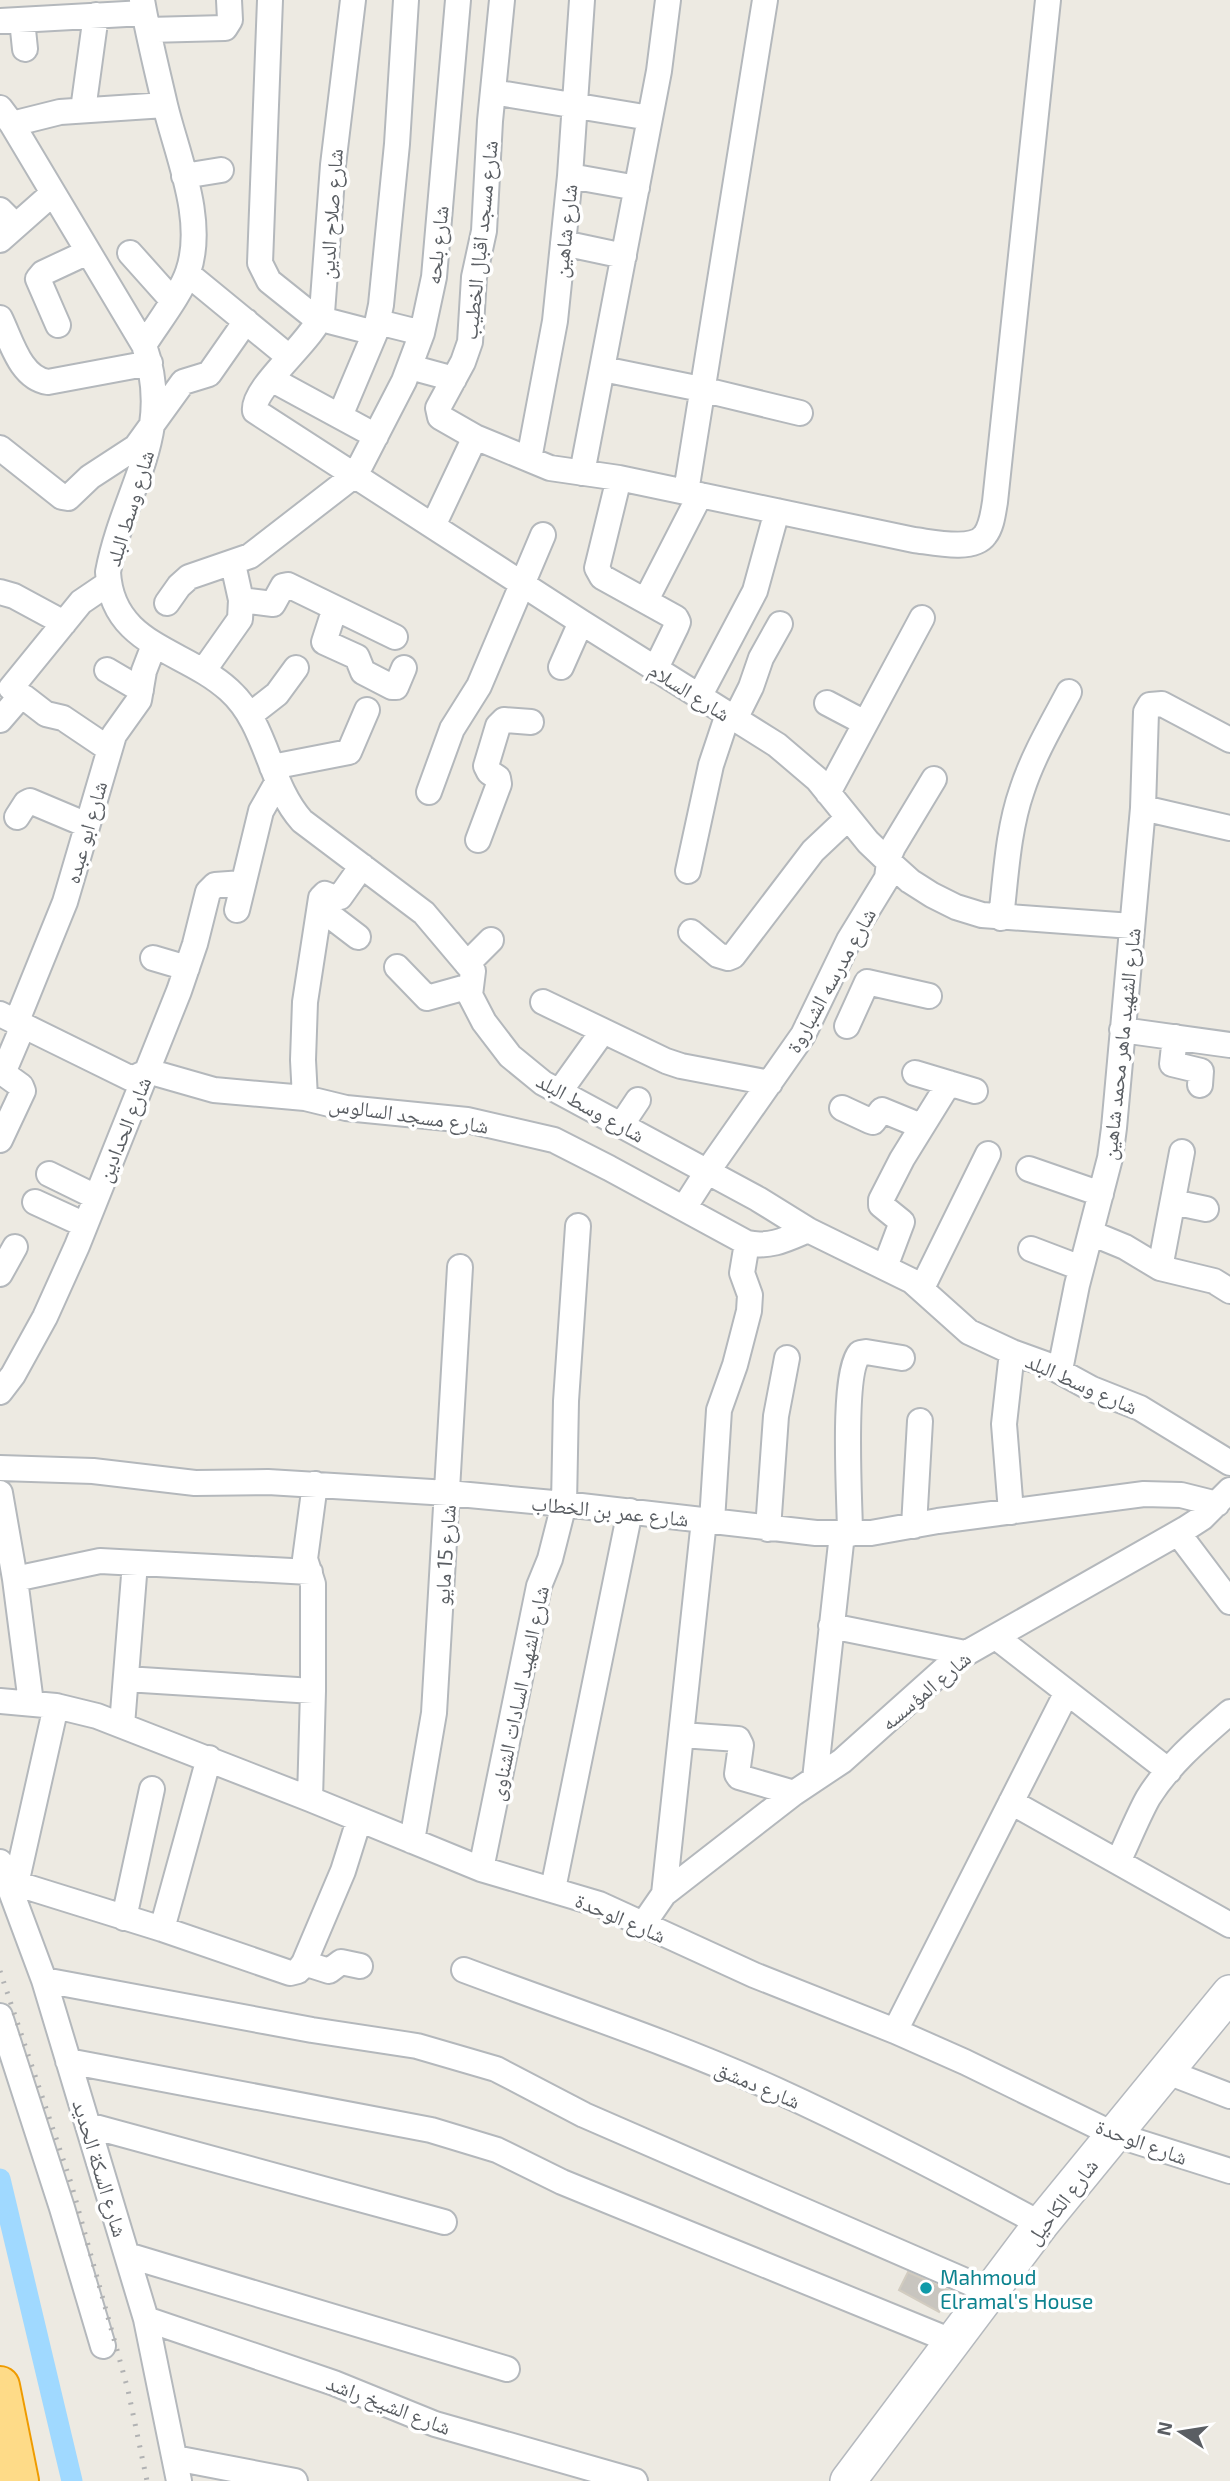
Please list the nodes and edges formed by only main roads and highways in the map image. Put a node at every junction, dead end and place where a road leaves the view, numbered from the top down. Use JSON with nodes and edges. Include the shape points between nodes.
{"nodes":[{"id":1,"x":0,"y":2386,"type":"edge"},
{"id":2,"x":19,"y":2481,"type":"edge"}],
"edges":[{"from":1,"to":2,"type":"highway"}]}
